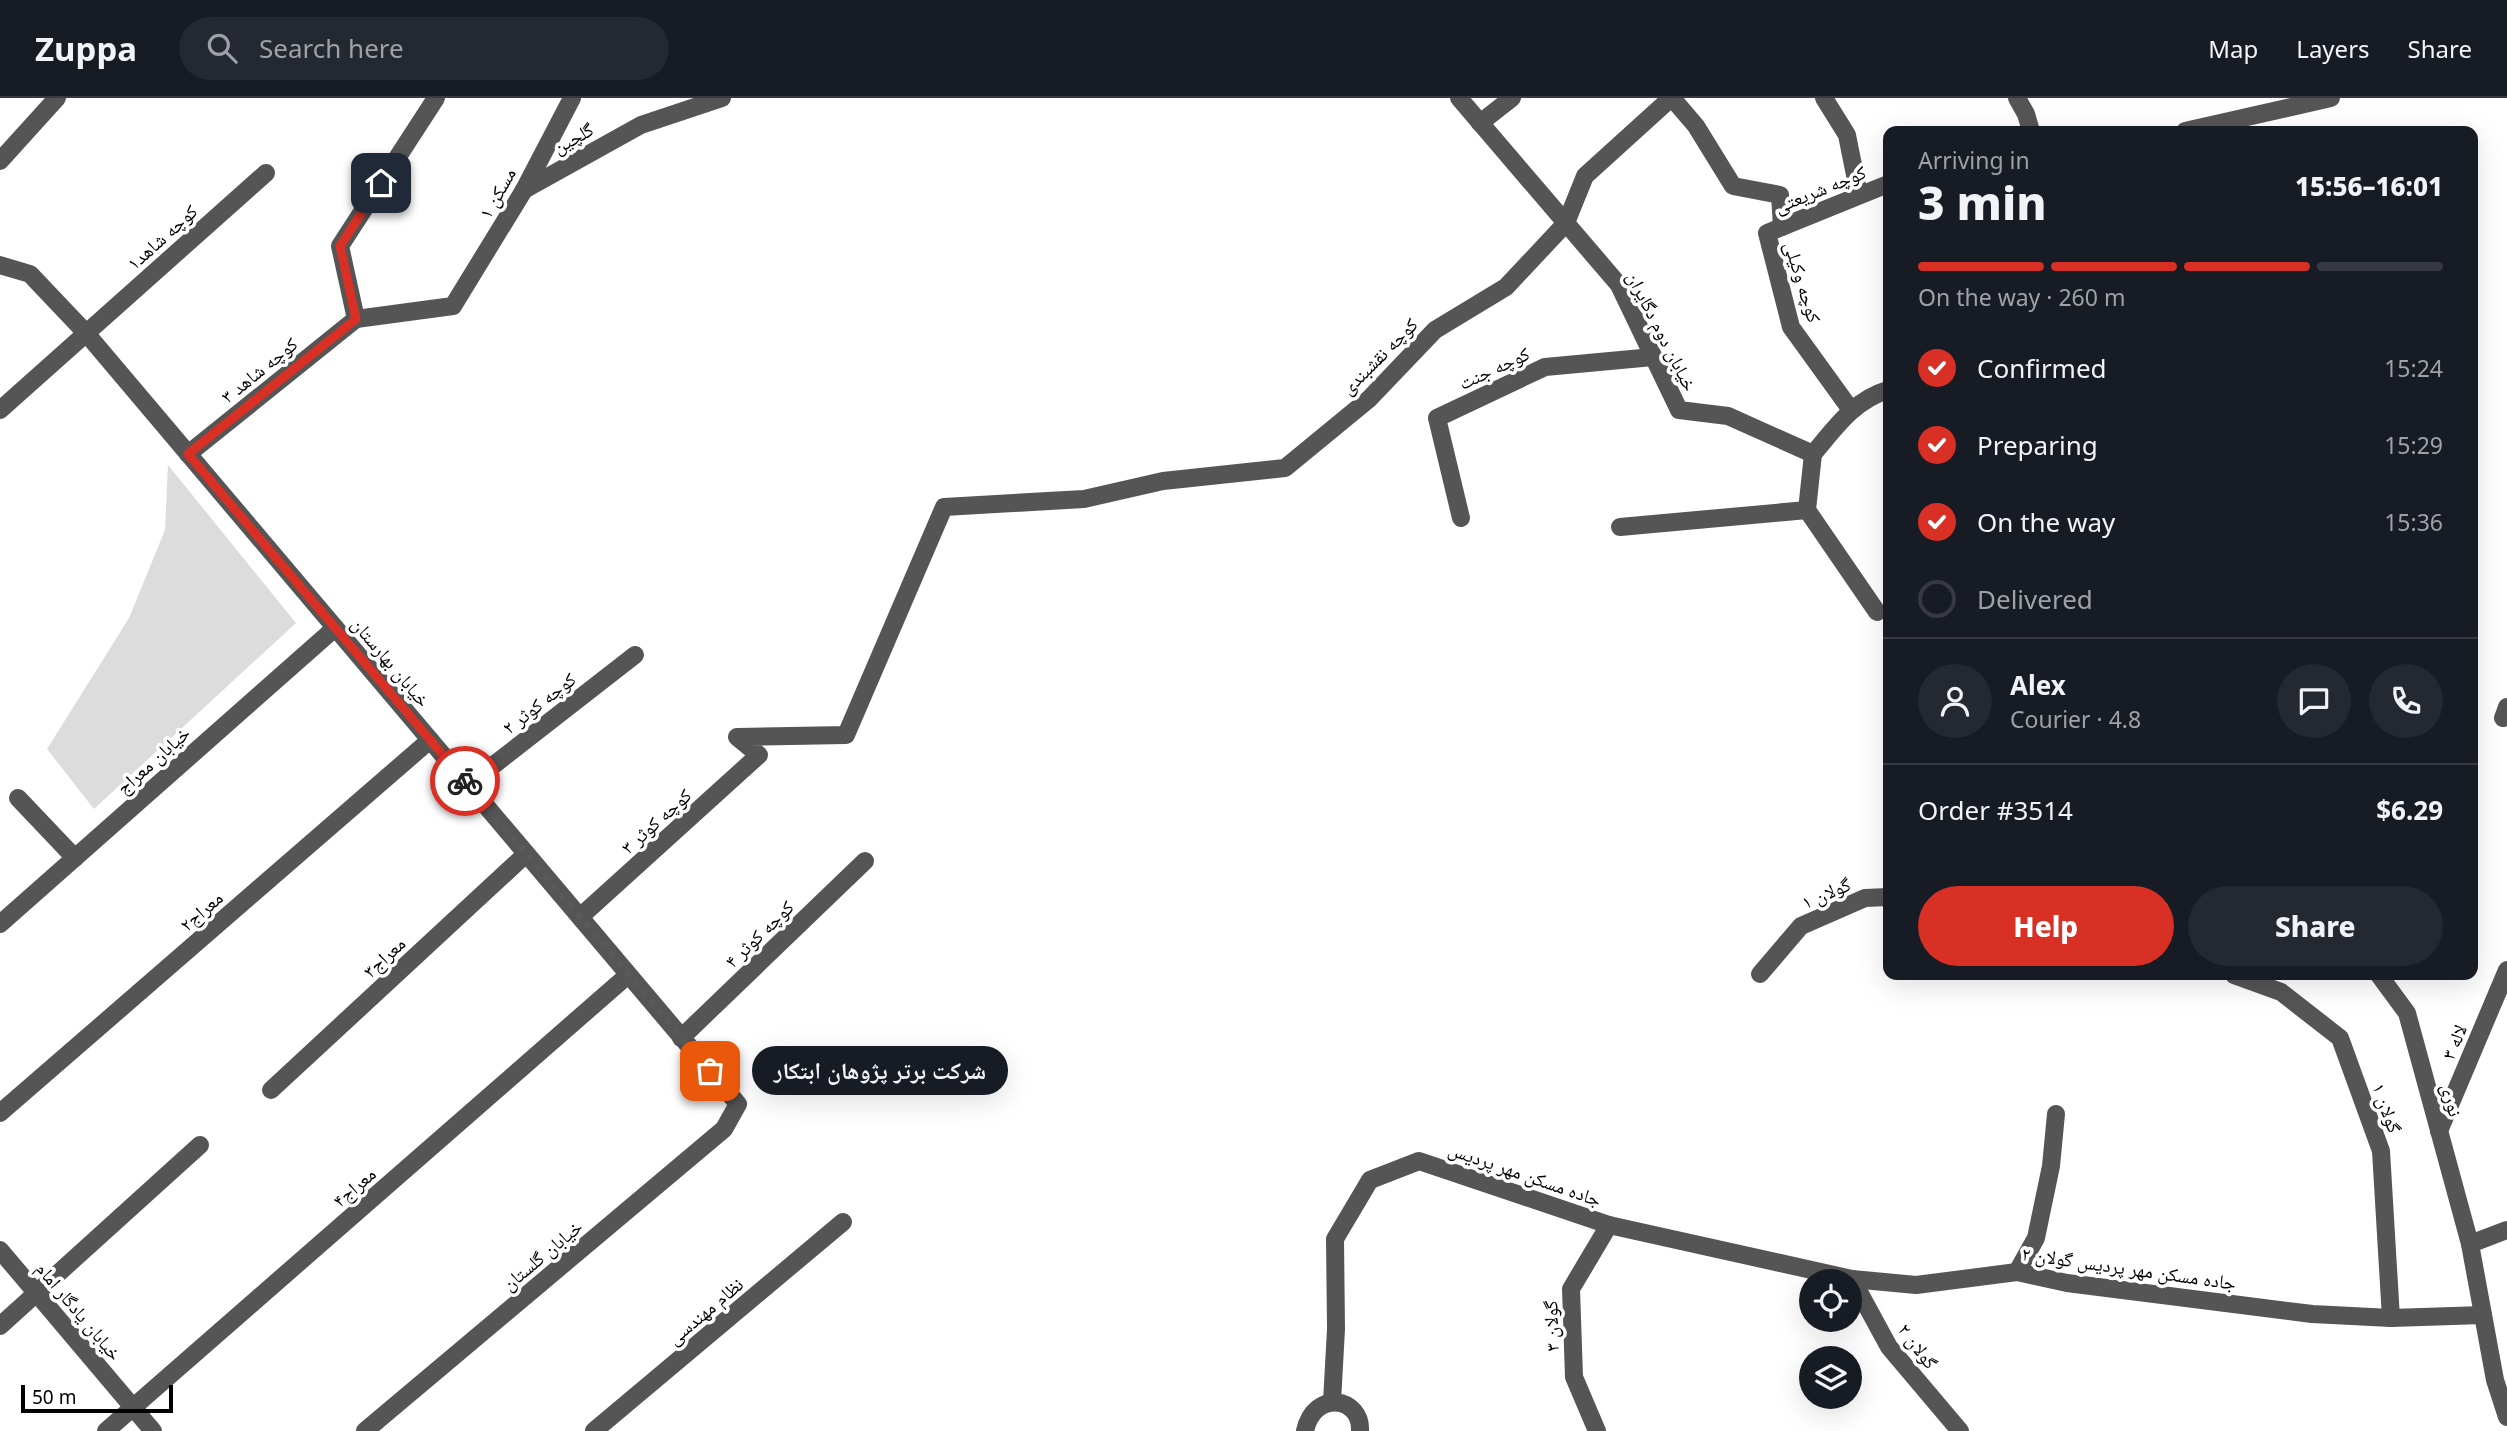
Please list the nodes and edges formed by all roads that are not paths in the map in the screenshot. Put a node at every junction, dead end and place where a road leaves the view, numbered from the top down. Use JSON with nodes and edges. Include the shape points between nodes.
{"nodes":[{"id":1,"x":57,"y":98,"type":"edge"},
{"id":2,"x":436,"y":98,"type":"edge"},
{"id":3,"x":572,"y":98,"type":"edge"},
{"id":4,"x":722,"y":98,"type":"edge"},
{"id":5,"x":1459,"y":98,"type":"edge"},
{"id":6,"x":1512,"y":98,"type":"edge"},
{"id":7,"x":1671,"y":98,"type":"edge"},
{"id":8,"x":1824,"y":98,"type":"edge"},
{"id":9,"x":2017,"y":98,"type":"edge"},
{"id":10,"x":2331,"y":98,"type":"edge"},
{"id":11,"x":1480,"y":122,"type":"junction"},
{"id":12,"x":2030,"y":126,"type":"edge"},
{"id":13,"x":2207,"y":126,"type":"edge"},
{"id":14,"x":0,"y":161,"type":"edge"},
{"id":15,"x":266,"y":173,"type":"dead end"},
{"id":16,"x":1883,"y":186,"type":"edge"},
{"id":17,"x":524,"y":190,"type":"junction"},
{"id":18,"x":1859,"y":195,"type":"junction"},
{"id":19,"x":1566,"y":223,"type":"junction"},
{"id":20,"x":1774,"y":230,"type":"junction"},
{"id":21,"x":0,"y":264,"type":"edge"},
{"id":22,"x":356,"y":319,"type":"junction"},
{"id":23,"x":86,"y":333,"type":"junction"},
{"id":24,"x":1653,"y":357,"type":"junction"},
{"id":25,"x":1883,"y":391,"type":"edge"},
{"id":26,"x":0,"y":410,"type":"edge"},
{"id":27,"x":1851,"y":410,"type":"junction"},
{"id":28,"x":188,"y":454,"type":"junction"},
{"id":29,"x":1813,"y":454,"type":"junction"},
{"id":30,"x":1807,"y":510,"type":"junction"},
{"id":31,"x":1461,"y":518,"type":"dead end"},
{"id":32,"x":1620,"y":527,"type":"dead end"},
{"id":33,"x":1877,"y":612,"type":"dead end"},
{"id":34,"x":335,"y":628,"type":"junction"},
{"id":35,"x":635,"y":655,"type":"dead end"},
{"id":36,"x":430,"y":740,"type":"junction"},
{"id":37,"x":760,"y":755,"type":"joint"},
{"id":38,"x":468,"y":785,"type":"junction"},
{"id":39,"x":18,"y":798,"type":"dead end"},
{"id":40,"x":526,"y":855,"type":"junction"},
{"id":41,"x":75,"y":858,"type":"junction"},
{"id":42,"x":865,"y":861,"type":"dead end"},
{"id":43,"x":1883,"y":897,"type":"edge"},
{"id":44,"x":580,"y":917,"type":"junction"},
{"id":45,"x":0,"y":924,"type":"edge"},
{"id":46,"x":2507,"y":970,"type":"edge"},
{"id":47,"x":1760,"y":974,"type":"dead end"},
{"id":48,"x":628,"y":975,"type":"junction"},
{"id":49,"x":2249,"y":980,"type":"edge"},
{"id":50,"x":2383,"y":980,"type":"edge"},
{"id":51,"x":681,"y":1038,"type":"junction"},
{"id":52,"x":271,"y":1090,"type":"dead end"},
{"id":53,"x":738,"y":1104,"type":"joint"},
{"id":54,"x":0,"y":1113,"type":"edge"},
{"id":55,"x":2056,"y":1114,"type":"dead end"},
{"id":56,"x":2439,"y":1131,"type":"junction"},
{"id":57,"x":200,"y":1145,"type":"dead end"},
{"id":58,"x":843,"y":1222,"type":"dead end"},
{"id":59,"x":1609,"y":1225,"type":"junction"},
{"id":60,"x":2507,"y":1230,"type":"edge"},
{"id":61,"x":2470,"y":1244,"type":"junction"},
{"id":62,"x":0,"y":1250,"type":"edge"},
{"id":63,"x":1807,"y":1269,"type":"edge"},
{"id":64,"x":2017,"y":1272,"type":"junction"},
{"id":65,"x":1862,"y":1280,"type":"edge"},
{"id":66,"x":37,"y":1294,"type":"junction"},
{"id":67,"x":1862,"y":1298,"type":"edge"},
{"id":68,"x":2483,"y":1315,"type":"junction"},
{"id":69,"x":2391,"y":1318,"type":"junction"},
{"id":70,"x":0,"y":1326,"type":"edge"},
{"id":71,"x":2501,"y":1377,"type":"edge"},
{"id":72,"x":1332,"y":1402,"type":"junction"},
{"id":73,"x":134,"y":1408,"type":"junction"},
{"id":74,"x":2507,"y":1417,"type":"edge"},
{"id":75,"x":106,"y":1431,"type":"edge"},
{"id":76,"x":153,"y":1431,"type":"edge"},
{"id":77,"x":365,"y":1431,"type":"edge"},
{"id":78,"x":594,"y":1431,"type":"edge"},
{"id":79,"x":1305,"y":1431,"type":"edge"},
{"id":80,"x":1360,"y":1431,"type":"edge"},
{"id":81,"x":1597,"y":1431,"type":"edge"},
{"id":82,"x":1960,"y":1431,"type":"edge"}],
"edges":[{"from":1,"to":14,"type":"street"},
{"from":2,"to":22,"type":"street","via":[[340,246]]},
{"from":3,"to":17,"type":"street","name":"مسکن ۱"},
{"from":4,"to":17,"type":"street","name":"گلچین","via":[[641,125]]},
{"from":5,"to":11,"type":"street","name":"خیابان دوم دگایران"},
{"from":6,"to":11,"type":"street"},
{"from":7,"to":19,"type":"street","name":"کوچه نقشبندی","via":[[1585,176]]},
{"from":7,"to":20,"type":"street","name":"کوچه وکیلی","via":[[1696,126],[1733,186],[1780,195]]},
{"from":8,"to":18,"type":"street","via":[[1847,135]]},
{"from":9,"to":12,"type":"street"},
{"from":10,"to":13,"type":"street"},
{"from":11,"to":19,"type":"street","name":"خیابان دوم دگایران"},
{"from":15,"to":23,"type":"street","name":"کوچه شاهد۱"},
{"from":16,"to":18,"type":"street","name":"کوچه شریعتی"},
{"from":17,"to":22,"type":"street","name":"مسکن ۱","via":[[453,306]]},
{"from":18,"to":20,"type":"street","name":"کوچه شریعتی"},
{"from":19,"to":24,"type":"street","name":"خیابان دوم دگایران","via":[[1619,285]]},
{"from":19,"to":37,"type":"street","name":"کوچه نقشبندی","via":[[1506,287],[1435,330],[1369,399],[1285,468],[1163,481],[1084,499],[944,507],[846,735],[737,737]]},
{"from":20,"to":27,"type":"street","name":"کوچه وکیلی","via":[[1791,327]]},
{"from":21,"to":23,"type":"street","name":"خیابان بهارستان","via":[[30,274]]},
{"from":22,"to":28,"type":"street","name":"کوچه شاهد ۳"},
{"from":23,"to":26,"type":"street","name":"کوچه شاهد۱"},
{"from":23,"to":28,"type":"street","name":"خیابان بهارستان"},
{"from":24,"to":29,"type":"street","name":"خیابان دوم دگایران","via":[[1679,410],[1728,416]]},
{"from":24,"to":31,"type":"street","name":"کوچه جنت","via":[[1545,368],[1437,418]]},
{"from":25,"to":27,"type":"street"},
{"from":27,"to":29,"type":"street"},
{"from":28,"to":34,"type":"street","name":"خیابان بهارستان"},
{"from":29,"to":30,"type":"street"},
{"from":30,"to":32,"type":"street"},
{"from":30,"to":33,"type":"street"},
{"from":34,"to":36,"type":"street","name":"خیابان بهارستان"},
{"from":34,"to":41,"type":"street","name":"خیابان معراج"},
{"from":35,"to":38,"type":"street","name":"کوچه کوثر ۲"},
{"from":36,"to":38,"type":"street","name":"خیابان بهارستان"},
{"from":36,"to":54,"type":"street","name":"معراج۲"},
{"from":37,"to":44,"type":"street","name":"کوچه کوثر ۳"},
{"from":38,"to":40,"type":"street","name":"خیابان بهارستان"},
{"from":39,"to":41,"type":"street"},
{"from":40,"to":44,"type":"street","name":"خیابان بهارستان"},
{"from":40,"to":52,"type":"street","name":"معراج۳"},
{"from":41,"to":45,"type":"street","name":"خیابان معراج"},
{"from":42,"to":51,"type":"street","name":"کوچه کوثر ۴"},
{"from":43,"to":47,"type":"street","name":"گولان ۱","via":[[1866,898],[1801,926]]},
{"from":44,"to":48,"type":"street","name":"خیابان بهارستان"},
{"from":46,"to":56,"type":"street","name":"لاله ۳"},
{"from":48,"to":51,"type":"street","name":"خیابان بهارستان"},
{"from":48,"to":73,"type":"street","name":"معراج۴"},
{"from":49,"to":69,"type":"street","name":"گولان ۱","via":[[2281,992],[2340,1038],[2381,1152]]},
{"from":50,"to":56,"type":"street","name":"نوری","via":[[2407,1013]]},
{"from":51,"to":53,"type":"street","name":"خیابان بهارستان"},
{"from":53,"to":77,"type":"street","name":"خیابان گلستان","via":[[724,1129]]},
{"from":55,"to":64,"type":"street","via":[[2036,1238]]},
{"from":56,"to":61,"type":"street","name":"نوری"},
{"from":57,"to":66,"type":"street"},
{"from":58,"to":78,"type":"street","name":"نظام مهندسی"},
{"from":59,"to":63,"type":"street","name":"جاده مسکن مهر پردیس گولان ۲"},
{"from":59,"to":72,"type":"street","name":"جاده مسکن مهر پردیس","via":[[1419,1161],[1370,1180],[1335,1239]]},
{"from":59,"to":81,"type":"street","name":"گولان ۳","via":[[1571,1289],[1574,1377]]},
{"from":60,"to":61,"type":"street"},
{"from":61,"to":68,"type":"street","name":"نوری"},
{"from":62,"to":66,"type":"street","name":"خیابان یادگار امام"},
{"from":64,"to":65,"type":"street","name":"جاده مسکن مهر پردیس گولان ۲","via":[[1916,1285]]},
{"from":64,"to":69,"type":"street","name":"جاده مسکن مهر پردیس گولان ۲","via":[[2067,1283],[2312,1314]]},
{"from":66,"to":70,"type":"street"},
{"from":66,"to":73,"type":"street","name":"خیابان یادگار امام"},
{"from":67,"to":82,"type":"street","name":"گولان ۲","via":[[1889,1348]]},
{"from":68,"to":69,"type":"street","name":"جاده مسکن مهر پردیس گولان ۲"},
{"from":68,"to":71,"type":"street","name":"نوری"},
{"from":71,"to":74,"type":"street","name":"نوری"},
{"from":72,"to":79,"type":"street","via":[[1318,1406],[1308,1417]]},
{"from":72,"to":80,"type":"street","via":[[1355,1413]]},
{"from":73,"to":75,"type":"street","name":"معراج۴"},
{"from":73,"to":76,"type":"street","name":"خیابان یادگار امام"}]}
